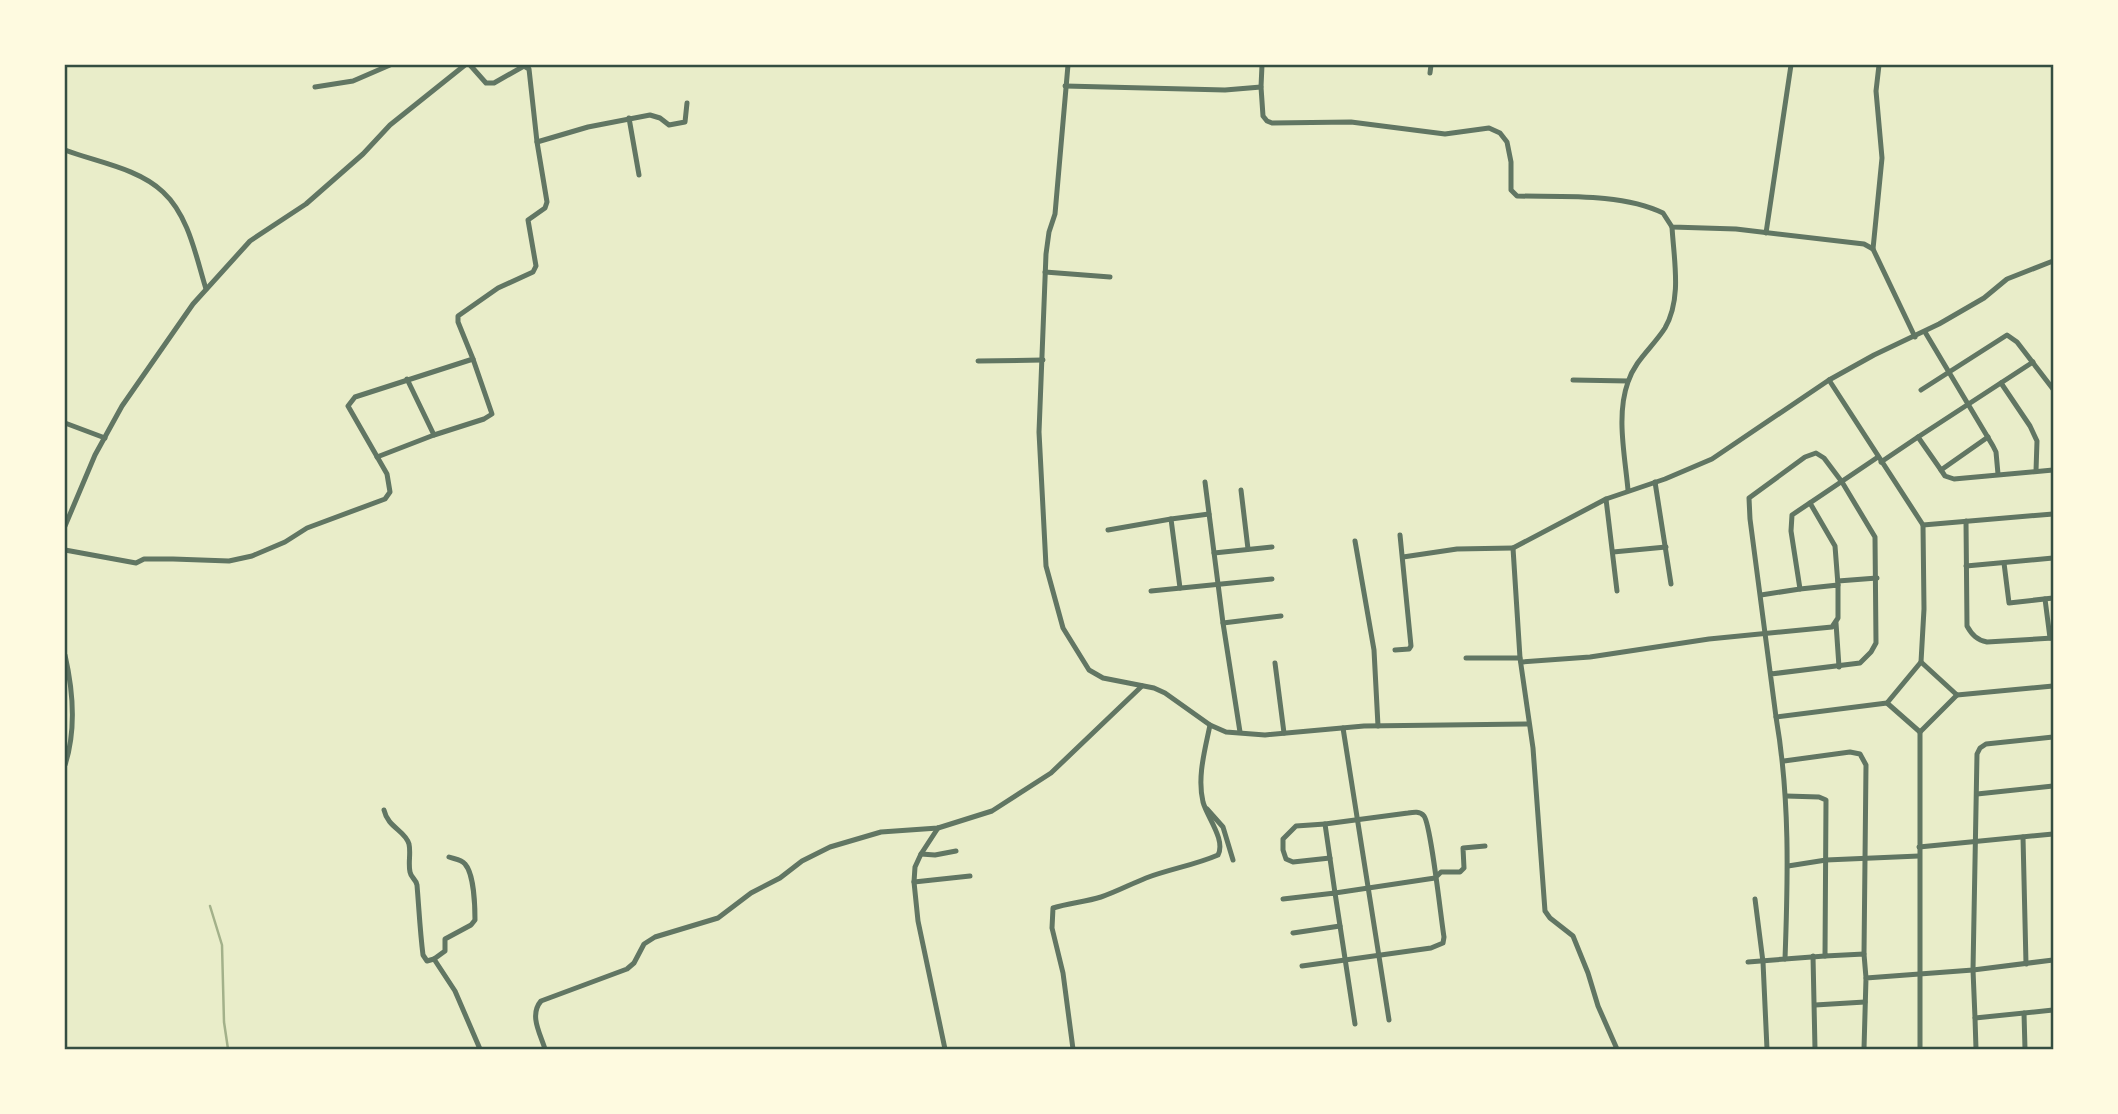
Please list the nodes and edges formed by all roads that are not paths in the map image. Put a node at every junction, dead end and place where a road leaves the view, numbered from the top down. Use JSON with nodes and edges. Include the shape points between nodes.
{"nodes":[{"id":1,"x":390,"y":65,"type":"edge"},
{"id":2,"x":453,"y":65,"type":"edge"},
{"id":3,"x":468,"y":65,"type":"edge"},
{"id":4,"x":1068,"y":65,"type":"edge"},
{"id":5,"x":1262,"y":65,"type":"edge"},
{"id":6,"x":1431,"y":65,"type":"edge"},
{"id":7,"x":1791,"y":65,"type":"edge"},
{"id":8,"x":1879,"y":65,"type":"edge"},
{"id":9,"x":457,"y":71,"type":"junction"},
{"id":10,"x":1430,"y":73,"type":"dead end"},
{"id":11,"x":1065,"y":86,"type":"junction"},
{"id":12,"x":315,"y":87,"type":"dead end"},
{"id":13,"x":1261,"y":87,"type":"junction"},
{"id":14,"x":687,"y":103,"type":"dead end"},
{"id":15,"x":629,"y":118,"type":"junction"},
{"id":16,"x":537,"y":142,"type":"junction"},
{"id":17,"x":65,"y":150,"type":"edge"},
{"id":18,"x":639,"y":175,"type":"dead end"},
{"id":19,"x":1672,"y":227,"type":"junction"},
{"id":20,"x":1766,"y":233,"type":"junction"},
{"id":21,"x":1872,"y":248,"type":"junction"},
{"id":22,"x":2053,"y":261,"type":"edge"},
{"id":23,"x":1045,"y":272,"type":"junction"},
{"id":24,"x":1110,"y":277,"type":"dead end"},
{"id":25,"x":206,"y":289,"type":"junction"},
{"id":26,"x":1925,"y":332,"type":"junction"},
{"id":27,"x":1915,"y":337,"type":"junction"},
{"id":28,"x":473,"y":359,"type":"junction"},
{"id":29,"x":1043,"y":360,"type":"junction"},
{"id":30,"x":978,"y":361,"type":"dead end"},
{"id":31,"x":2033,"y":362,"type":"junction"},
{"id":32,"x":1948,"y":372,"type":"junction"},
{"id":33,"x":407,"y":379,"type":"junction"},
{"id":34,"x":1573,"y":380,"type":"dead end"},
{"id":35,"x":1829,"y":380,"type":"junction"},
{"id":36,"x":1628,"y":381,"type":"junction"},
{"id":37,"x":2001,"y":383,"type":"junction"},
{"id":38,"x":2053,"y":389,"type":"edge"},
{"id":39,"x":1921,"y":390,"type":"dead end"},
{"id":40,"x":1969,"y":404,"type":"junction"},
{"id":41,"x":65,"y":423,"type":"edge"},
{"id":42,"x":434,"y":435,"type":"junction"},
{"id":43,"x":1988,"y":437,"type":"junction"},
{"id":44,"x":104,"y":438,"type":"junction"},
{"id":45,"x":1919,"y":438,"type":"junction"},
{"id":46,"x":377,"y":457,"type":"junction"},
{"id":47,"x":1880,"y":460,"type":"junction"},
{"id":48,"x":1941,"y":470,"type":"junction"},
{"id":49,"x":2053,"y":470,"type":"edge"},
{"id":50,"x":2036,"y":471,"type":"junction"},
{"id":51,"x":1998,"y":474,"type":"junction"},
{"id":52,"x":1205,"y":482,"type":"dead end"},
{"id":53,"x":1655,"y":482,"type":"junction"},
{"id":54,"x":1842,"y":482,"type":"junction"},
{"id":55,"x":1241,"y":490,"type":"dead end"},
{"id":56,"x":1628,"y":490,"type":"junction"},
{"id":57,"x":1606,"y":499,"type":"junction"},
{"id":58,"x":1810,"y":503,"type":"junction"},
{"id":59,"x":1209,"y":514,"type":"junction"},
{"id":60,"x":2053,"y":514,"type":"edge"},
{"id":61,"x":1171,"y":519,"type":"junction"},
{"id":62,"x":1966,"y":521,"type":"junction"},
{"id":63,"x":1923,"y":524,"type":"junction"},
{"id":64,"x":65,"y":526,"type":"edge"},
{"id":65,"x":1108,"y":530,"type":"dead end"},
{"id":66,"x":1400,"y":536,"type":"dead end"},
{"id":67,"x":1354,"y":541,"type":"dead end"},
{"id":68,"x":1272,"y":547,"type":"dead end"},
{"id":69,"x":1666,"y":547,"type":"junction"},
{"id":70,"x":1513,"y":548,"type":"junction"},
{"id":71,"x":1248,"y":549,"type":"junction"},
{"id":72,"x":65,"y":550,"type":"edge"},
{"id":73,"x":1612,"y":552,"type":"junction"},
{"id":74,"x":1214,"y":553,"type":"junction"},
{"id":75,"x":1403,"y":557,"type":"junction"},
{"id":76,"x":2053,"y":558,"type":"edge"},
{"id":77,"x":2004,"y":563,"type":"junction"},
{"id":78,"x":1966,"y":566,"type":"junction"},
{"id":79,"x":1877,"y":578,"type":"junction"},
{"id":80,"x":1272,"y":579,"type":"dead end"},
{"id":81,"x":1838,"y":583,"type":"junction"},
{"id":82,"x":1218,"y":584,"type":"junction"},
{"id":83,"x":1671,"y":584,"type":"dead end"},
{"id":84,"x":1180,"y":588,"type":"junction"},
{"id":85,"x":1800,"y":589,"type":"junction"},
{"id":86,"x":1151,"y":591,"type":"dead end"},
{"id":87,"x":1617,"y":591,"type":"dead end"},
{"id":88,"x":1761,"y":595,"type":"junction"},
{"id":89,"x":2053,"y":598,"type":"edge"},
{"id":90,"x":2045,"y":599,"type":"junction"},
{"id":91,"x":1281,"y":616,"type":"dead end"},
{"id":92,"x":1223,"y":623,"type":"junction"},
{"id":93,"x":1836,"y":623,"type":"junction"},
{"id":94,"x":1765,"y":634,"type":"junction"},
{"id":95,"x":2052,"y":638,"type":"edge"},
{"id":96,"x":1395,"y":650,"type":"dead end"},
{"id":97,"x":65,"y":655,"type":"edge"},
{"id":98,"x":1466,"y":658,"type":"dead end"},
{"id":99,"x":1521,"y":660,"type":"junction"},
{"id":100,"x":1275,"y":663,"type":"dead end"},
{"id":101,"x":1921,"y":663,"type":"junction"},
{"id":102,"x":1839,"y":667,"type":"junction"},
{"id":103,"x":66,"y":668,"type":"edge"},
{"id":104,"x":1771,"y":674,"type":"junction"},
{"id":105,"x":1142,"y":687,"type":"junction"},
{"id":106,"x":2053,"y":687,"type":"edge"},
{"id":107,"x":1957,"y":695,"type":"junction"},
{"id":108,"x":1887,"y":703,"type":"junction"},
{"id":109,"x":1776,"y":717,"type":"junction"},
{"id":110,"x":1528,"y":724,"type":"junction"},
{"id":111,"x":1210,"y":725,"type":"junction"},
{"id":112,"x":1378,"y":726,"type":"junction"},
{"id":113,"x":1343,"y":728,"type":"junction"},
{"id":114,"x":1240,"y":732,"type":"junction"},
{"id":115,"x":1920,"y":732,"type":"junction"},
{"id":116,"x":1284,"y":733,"type":"junction"},
{"id":117,"x":2053,"y":737,"type":"edge"},
{"id":118,"x":1784,"y":761,"type":"junction"},
{"id":119,"x":65,"y":765,"type":"edge"},
{"id":120,"x":2053,"y":786,"type":"edge"},
{"id":121,"x":1977,"y":794,"type":"junction"},
{"id":122,"x":1786,"y":796,"type":"junction"},
{"id":123,"x":1203,"y":804,"type":"junction"},
{"id":124,"x":384,"y":810,"type":"dead end"},
{"id":125,"x":1357,"y":820,"type":"junction"},
{"id":126,"x":1325,"y":824,"type":"junction"},
{"id":127,"x":938,"y":828,"type":"junction"},
{"id":128,"x":2053,"y":834,"type":"edge"},
{"id":129,"x":2023,"y":837,"type":"junction"},
{"id":130,"x":1976,"y":842,"type":"junction"},
{"id":131,"x":1485,"y":846,"type":"dead end"},
{"id":132,"x":1919,"y":848,"type":"junction"},
{"id":133,"x":956,"y":851,"type":"dead end"},
{"id":134,"x":921,"y":854,"type":"junction"},
{"id":135,"x":1919,"y":856,"type":"junction"},
{"id":136,"x":449,"y":857,"type":"dead end"},
{"id":137,"x":1330,"y":858,"type":"junction"},
{"id":138,"x":1864,"y":859,"type":"junction"},
{"id":139,"x":1233,"y":860,"type":"dead end"},
{"id":140,"x":1826,"y":860,"type":"junction"},
{"id":141,"x":1788,"y":866,"type":"junction"},
{"id":142,"x":971,"y":876,"type":"dead end"},
{"id":143,"x":1435,"y":878,"type":"junction"},
{"id":144,"x":914,"y":882,"type":"junction"},
{"id":145,"x":1368,"y":888,"type":"junction"},
{"id":146,"x":1335,"y":893,"type":"junction"},
{"id":147,"x":1283,"y":899,"type":"dead end"},
{"id":148,"x":1755,"y":899,"type":"dead end"},
{"id":149,"x":1340,"y":926,"type":"junction"},
{"id":150,"x":1293,"y":933,"type":"dead end"},
{"id":151,"x":1864,"y":954,"type":"junction"},
{"id":152,"x":1380,"y":956,"type":"junction"},
{"id":153,"x":1813,"y":956,"type":"junction"},
{"id":154,"x":1825,"y":956,"type":"junction"},
{"id":155,"x":434,"y":959,"type":"junction"},
{"id":156,"x":1785,"y":960,"type":"junction"},
{"id":157,"x":2053,"y":960,"type":"edge"},
{"id":158,"x":1345,"y":961,"type":"junction"},
{"id":159,"x":1748,"y":962,"type":"dead end"},
{"id":160,"x":1763,"y":962,"type":"junction"},
{"id":161,"x":2026,"y":964,"type":"junction"},
{"id":162,"x":1302,"y":967,"type":"dead end"},
{"id":163,"x":1973,"y":970,"type":"junction"},
{"id":164,"x":1919,"y":975,"type":"junction"},
{"id":165,"x":1866,"y":978,"type":"junction"},
{"id":166,"x":1866,"y":1002,"type":"junction"},
{"id":167,"x":1815,"y":1005,"type":"junction"},
{"id":168,"x":2053,"y":1010,"type":"edge"},
{"id":169,"x":2024,"y":1013,"type":"junction"},
{"id":170,"x":1975,"y":1018,"type":"junction"},
{"id":171,"x":1389,"y":1020,"type":"dead end"},
{"id":172,"x":1355,"y":1024,"type":"dead end"},
{"id":173,"x":480,"y":1049,"type":"edge"},
{"id":174,"x":545,"y":1049,"type":"edge"},
{"id":175,"x":944,"y":1049,"type":"edge"},
{"id":176,"x":1073,"y":1049,"type":"edge"},
{"id":177,"x":1617,"y":1049,"type":"edge"},
{"id":178,"x":1767,"y":1049,"type":"edge"},
{"id":179,"x":1815,"y":1049,"type":"edge"},
{"id":180,"x":1864,"y":1049,"type":"edge"},
{"id":181,"x":1920,"y":1049,"type":"edge"},
{"id":182,"x":1976,"y":1049,"type":"edge"},
{"id":183,"x":2025,"y":1049,"type":"edge"}],
"edges":[{"from":1,"to":12,"type":"street","via":[[353,81]]},
{"from":2,"to":9,"type":"street"},
{"from":3,"to":9,"type":"street"},
{"from":3,"to":16,"type":"street","via":[[486,83],[517,68],[529,69]]},
{"from":4,"to":11,"type":"street"},
{"from":5,"to":13,"type":"street"},
{"from":6,"to":10,"type":"street"},
{"from":7,"to":20,"type":"street"},
{"from":8,"to":21,"type":"street","via":[[1876,91],[1882,158]]},
{"from":9,"to":25,"type":"street","via":[[390,125],[306,204],[250,241]]},
{"from":11,"to":13,"type":"street"},
{"from":11,"to":23,"type":"street","via":[[1055,214]]},
{"from":13,"to":19,"type":"street","via":[[1263,116],[1272,123],[1351,122],[1445,134],[1489,128],[1507,142],[1513,194],[1630,203],[1663,213]]},
{"from":14,"to":15,"type":"street","via":[[687,116],[680,124],[669,125],[650,115]]},
{"from":15,"to":16,"type":"street"},
{"from":15,"to":18,"type":"street"},
{"from":16,"to":28,"type":"street","via":[[547,202],[528,219],[536,266],[458,316]]},
{"from":17,"to":25,"type":"street","via":[[130,173],[162,191],[189,233]]},
{"from":19,"to":20,"type":"street"},
{"from":19,"to":36,"type":"street","via":[[1676,301],[1666,327]]},
{"from":20,"to":21,"type":"street","via":[[1856,242]]},
{"from":21,"to":27,"type":"street"},
{"from":22,"to":26,"type":"street","via":[[2007,279]]},
{"from":23,"to":24,"type":"street"},
{"from":23,"to":29,"type":"street"},
{"from":25,"to":44,"type":"street","via":[[136,384]]},
{"from":26,"to":27,"type":"street"},
{"from":26,"to":32,"type":"street"},
{"from":27,"to":35,"type":"street"},
{"from":28,"to":33,"type":"street"},
{"from":28,"to":42,"type":"street","via":[[492,414]]},
{"from":29,"to":30,"type":"street"},
{"from":29,"to":105,"type":"street","via":[[1039,432],[1046,566],[1063,628],[1089,670]]},
{"from":31,"to":32,"type":"street","via":[[2007,335]]},
{"from":31,"to":37,"type":"street"},
{"from":31,"to":38,"type":"street"},
{"from":32,"to":39,"type":"street"},
{"from":32,"to":40,"type":"street"},
{"from":33,"to":42,"type":"street"},
{"from":33,"to":46,"type":"street","via":[[355,397],[348,406]]},
{"from":34,"to":36,"type":"street"},
{"from":35,"to":47,"type":"street"},
{"from":35,"to":53,"type":"street","via":[[1712,459]]},
{"from":36,"to":56,"type":"street","via":[[1623,415]]},
{"from":37,"to":40,"type":"street"},
{"from":37,"to":50,"type":"street","via":[[2034,433]]},
{"from":40,"to":43,"type":"street"},
{"from":40,"to":45,"type":"street"},
{"from":41,"to":44,"type":"street"},
{"from":42,"to":46,"type":"street"},
{"from":43,"to":48,"type":"street"},
{"from":43,"to":51,"type":"street","via":[[1996,452]]},
{"from":44,"to":64,"type":"street"},
{"from":45,"to":47,"type":"street"},
{"from":45,"to":48,"type":"street"},
{"from":46,"to":72,"type":"street","via":[[387,474],[390,492],[384,499],[307,528],[264,552],[229,561],[136,562]]},
{"from":47,"to":54,"type":"street"},
{"from":47,"to":63,"type":"street"},
{"from":48,"to":51,"type":"street","via":[[1954,479]]},
{"from":49,"to":50,"type":"street"},
{"from":50,"to":51,"type":"street"},
{"from":52,"to":59,"type":"street"},
{"from":53,"to":56,"type":"street"},
{"from":53,"to":69,"type":"street"},
{"from":54,"to":58,"type":"street"},
{"from":54,"to":79,"type":"street","via":[[1875,537]]},
{"from":54,"to":88,"type":"street","via":[[1816,453],[1749,498]]},
{"from":55,"to":71,"type":"street"},
{"from":56,"to":57,"type":"street"},
{"from":57,"to":70,"type":"street"},
{"from":57,"to":73,"type":"street"},
{"from":58,"to":81,"type":"street","via":[[1835,546]]},
{"from":58,"to":85,"type":"street","via":[[1791,519]]},
{"from":59,"to":61,"type":"street"},
{"from":59,"to":74,"type":"street"},
{"from":60,"to":62,"type":"street"},
{"from":61,"to":65,"type":"street"},
{"from":61,"to":84,"type":"street"},
{"from":62,"to":63,"type":"street"},
{"from":62,"to":78,"type":"street"},
{"from":63,"to":101,"type":"street"},
{"from":66,"to":75,"type":"street"},
{"from":67,"to":112,"type":"street","via":[[1374,650]]},
{"from":68,"to":71,"type":"street"},
{"from":69,"to":73,"type":"street"},
{"from":69,"to":83,"type":"street"},
{"from":70,"to":75,"type":"street","via":[[1457,549]]},
{"from":70,"to":99,"type":"street"},
{"from":71,"to":74,"type":"street"},
{"from":73,"to":87,"type":"street"},
{"from":74,"to":82,"type":"street"},
{"from":75,"to":96,"type":"street","via":[[1412,646]]},
{"from":76,"to":77,"type":"street"},
{"from":77,"to":78,"type":"street"},
{"from":77,"to":90,"type":"street","via":[[2009,603]]},
{"from":78,"to":95,"type":"street","via":[[1967,626],[1974,637],[1987,642]]},
{"from":79,"to":81,"type":"street"},
{"from":79,"to":102,"type":"street","via":[[1876,643],[1860,663]]},
{"from":80,"to":82,"type":"street"},
{"from":81,"to":85,"type":"street"},
{"from":81,"to":93,"type":"street"},
{"from":82,"to":84,"type":"street"},
{"from":82,"to":92,"type":"street"},
{"from":84,"to":86,"type":"street"},
{"from":85,"to":88,"type":"street"},
{"from":88,"to":94,"type":"street"},
{"from":89,"to":90,"type":"street"},
{"from":90,"to":95,"type":"street"},
{"from":91,"to":92,"type":"street"},
{"from":92,"to":114,"type":"street"},
{"from":93,"to":94,"type":"street","via":[[1826,629]]},
{"from":93,"to":102,"type":"street"},
{"from":94,"to":99,"type":"street","via":[[1590,657]]},
{"from":94,"to":104,"type":"street"},
{"from":97,"to":103,"type":"street"},
{"from":98,"to":99,"type":"street"},
{"from":99,"to":110,"type":"street"},
{"from":100,"to":116,"type":"street"},
{"from":101,"to":107,"type":"street"},
{"from":101,"to":108,"type":"street"},
{"from":102,"to":104,"type":"street"},
{"from":103,"to":119,"type":"street","via":[[70,740]]},
{"from":104,"to":109,"type":"street"},
{"from":105,"to":111,"type":"street","via":[[1165,692]]},
{"from":105,"to":127,"type":"street","via":[[1051,773],[992,811]]},
{"from":106,"to":107,"type":"street"},
{"from":107,"to":115,"type":"street"},
{"from":108,"to":109,"type":"street"},
{"from":108,"to":115,"type":"street"},
{"from":109,"to":118,"type":"street"},
{"from":110,"to":112,"type":"street"},
{"from":110,"to":177,"type":"street","via":[[1545,911],[1573,936]]},
{"from":111,"to":114,"type":"street"},
{"from":111,"to":123,"type":"street","via":[[1200,781]]},
{"from":112,"to":113,"type":"street"},
{"from":113,"to":116,"type":"street"},
{"from":113,"to":125,"type":"street"},
{"from":114,"to":116,"type":"street"},
{"from":115,"to":132,"type":"street"},
{"from":117,"to":121,"type":"street","via":[[1980,748]]},
{"from":118,"to":122,"type":"street"},
{"from":118,"to":138,"type":"street","via":[[1850,752],[1863,757]]},
{"from":120,"to":121,"type":"street"},
{"from":121,"to":130,"type":"street"},
{"from":122,"to":140,"type":"street","via":[[1826,800]]},
{"from":122,"to":141,"type":"street"},
{"from":123,"to":139,"type":"street","via":[[1223,827]]},
{"from":123,"to":176,"type":"street","via":[[1220,845],[1218,855],[1104,896],[1054,908],[1052,928]]},
{"from":124,"to":155,"type":"street","via":[[390,824],[407,838],[410,871],[417,881],[423,955],[427,961]]},
{"from":125,"to":126,"type":"street"},
{"from":125,"to":143,"type":"street","via":[[1420,813],[1427,826]]},
{"from":125,"to":145,"type":"street"},
{"from":126,"to":137,"type":"street"},
{"from":126,"to":137,"type":"street","via":[[1296,826],[1283,839],[1283,850],[1293,862]]},
{"from":127,"to":134,"type":"street"},
{"from":127,"to":174,"type":"street","via":[[881,832],[830,846],[718,918],[655,937],[644,944],[627,970],[541,1001],[535,1017]]},
{"from":128,"to":129,"type":"street"},
{"from":129,"to":130,"type":"street"},
{"from":129,"to":161,"type":"street"},
{"from":130,"to":132,"type":"street"},
{"from":130,"to":163,"type":"street"},
{"from":131,"to":143,"type":"street","via":[[1463,848],[1463,870],[1441,872]]},
{"from":132,"to":135,"type":"street"},
{"from":133,"to":134,"type":"street"},
{"from":134,"to":144,"type":"street"},
{"from":135,"to":138,"type":"street"},
{"from":135,"to":164,"type":"street"},
{"from":136,"to":155,"type":"street","via":[[462,861],[468,870],[475,920],[445,939],[445,951]]},
{"from":137,"to":146,"type":"street"},
{"from":138,"to":140,"type":"street"},
{"from":138,"to":151,"type":"street"},
{"from":140,"to":141,"type":"street"},
{"from":140,"to":154,"type":"street"},
{"from":141,"to":156,"type":"street"},
{"from":142,"to":144,"type":"street"},
{"from":143,"to":145,"type":"street"},
{"from":143,"to":152,"type":"street","via":[[1443,943]]},
{"from":144,"to":175,"type":"street"},
{"from":145,"to":146,"type":"street"},
{"from":145,"to":152,"type":"street"},
{"from":146,"to":147,"type":"street"},
{"from":146,"to":149,"type":"street"},
{"from":148,"to":160,"type":"street"},
{"from":149,"to":150,"type":"street"},
{"from":149,"to":158,"type":"street"},
{"from":151,"to":154,"type":"street"},
{"from":151,"to":165,"type":"street"},
{"from":152,"to":158,"type":"street"},
{"from":152,"to":171,"type":"street"},
{"from":153,"to":154,"type":"street"},
{"from":153,"to":156,"type":"street"},
{"from":153,"to":167,"type":"street"},
{"from":155,"to":173,"type":"street","via":[[455,990]]},
{"from":156,"to":160,"type":"street"},
{"from":157,"to":161,"type":"street"},
{"from":158,"to":162,"type":"street"},
{"from":158,"to":172,"type":"street"},
{"from":159,"to":160,"type":"street"},
{"from":160,"to":178,"type":"street"},
{"from":161,"to":163,"type":"street"},
{"from":163,"to":164,"type":"street"},
{"from":163,"to":170,"type":"street"},
{"from":164,"to":165,"type":"street"},
{"from":164,"to":181,"type":"street"},
{"from":165,"to":166,"type":"street"},
{"from":166,"to":167,"type":"street"},
{"from":166,"to":180,"type":"street"},
{"from":167,"to":179,"type":"street"},
{"from":168,"to":169,"type":"street"},
{"from":169,"to":170,"type":"street"},
{"from":169,"to":183,"type":"street"},
{"from":170,"to":182,"type":"street"}]}
